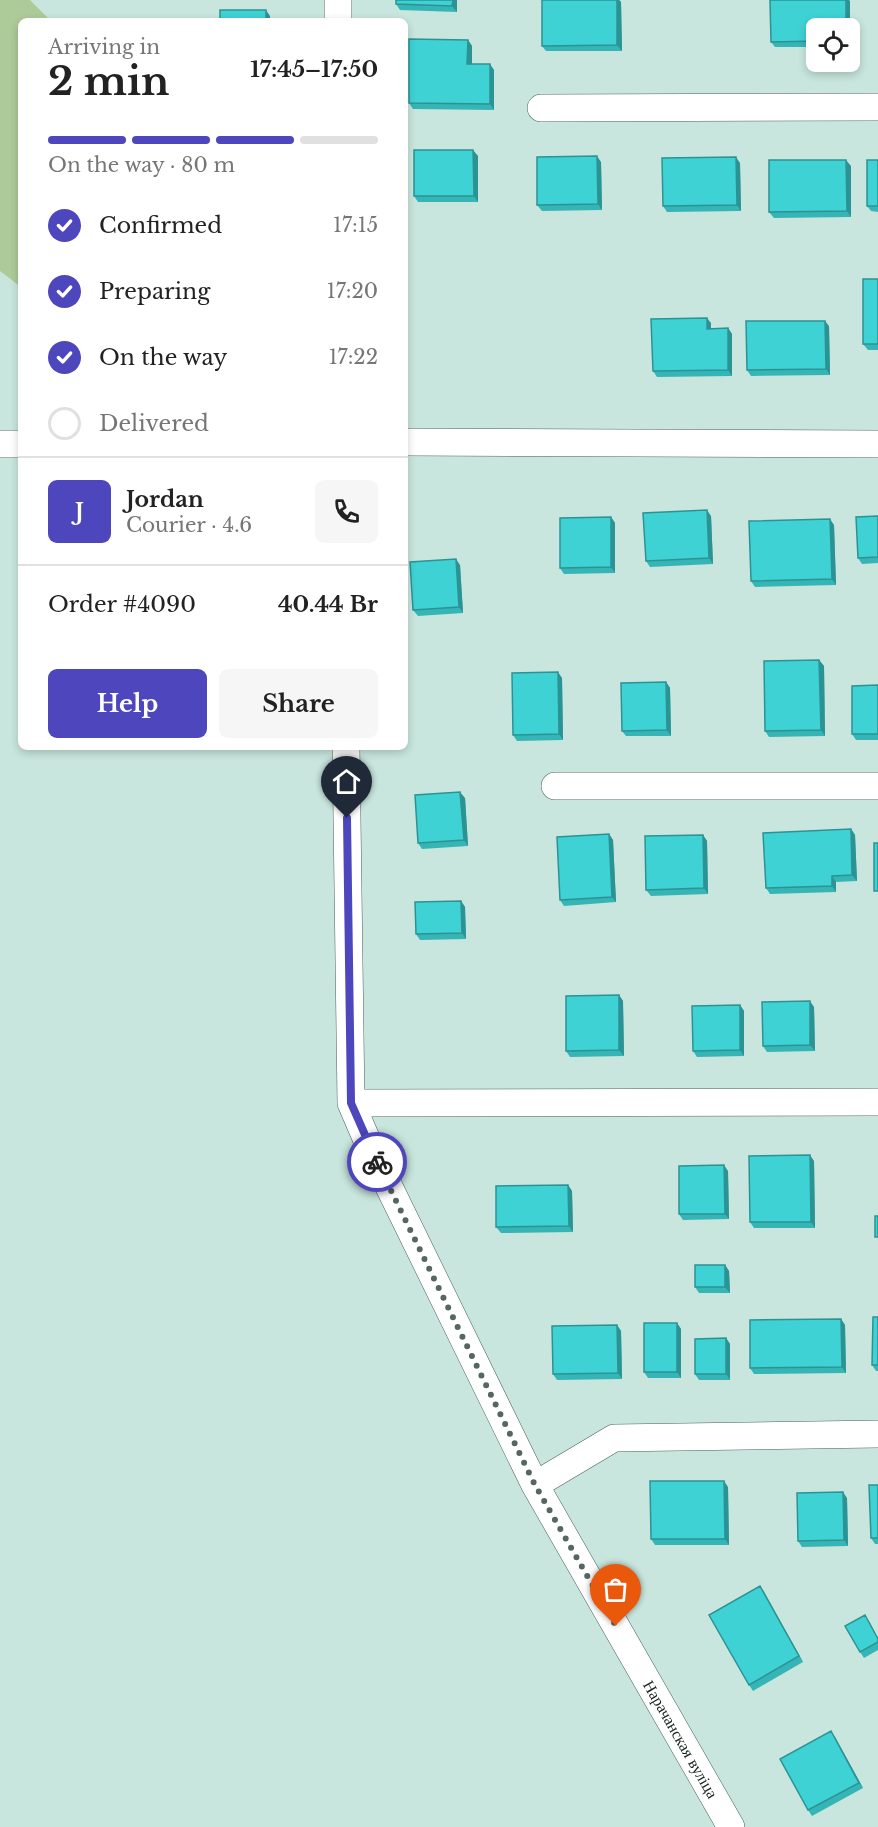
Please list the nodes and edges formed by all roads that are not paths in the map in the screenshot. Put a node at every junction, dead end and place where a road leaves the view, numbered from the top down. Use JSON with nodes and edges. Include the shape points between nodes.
{"nodes":[{"id":1,"x":338,"y":0,"type":"edge"},
{"id":2,"x":338,"y":18,"type":"edge"},
{"id":3,"x":878,"y":107,"type":"edge"},
{"id":4,"x":541,"y":108,"type":"dead end"},
{"id":5,"x":408,"y":442,"type":"edge"},
{"id":6,"x":0,"y":444,"type":"edge"},
{"id":7,"x":18,"y":444,"type":"edge"},
{"id":8,"x":878,"y":444,"type":"edge"},
{"id":9,"x":346,"y":750,"type":"edge"},
{"id":10,"x":555,"y":786,"type":"dead end"},
{"id":11,"x":878,"y":786,"type":"edge"},
{"id":12,"x":878,"y":1102,"type":"edge"},
{"id":13,"x":351,"y":1103,"type":"junction"},
{"id":14,"x":878,"y":1434,"type":"edge"},
{"id":15,"x":535,"y":1485,"type":"junction"},
{"id":16,"x":731,"y":1827,"type":"edge"}],
"edges":[{"from":1,"to":2,"type":"street"},
{"from":3,"to":4,"type":"street"},
{"from":5,"to":8,"type":"street"},
{"from":6,"to":7,"type":"street"},
{"from":9,"to":13,"type":"street","name":"Нарачанская вуліца"},
{"from":10,"to":11,"type":"street"},
{"from":12,"to":13,"type":"street"},
{"from":13,"to":15,"type":"street","name":"Нарачанская вуліца"},
{"from":14,"to":15,"type":"street","via":[[614,1438]]},
{"from":15,"to":16,"type":"street","name":"Нарачанская вуліца"}]}
